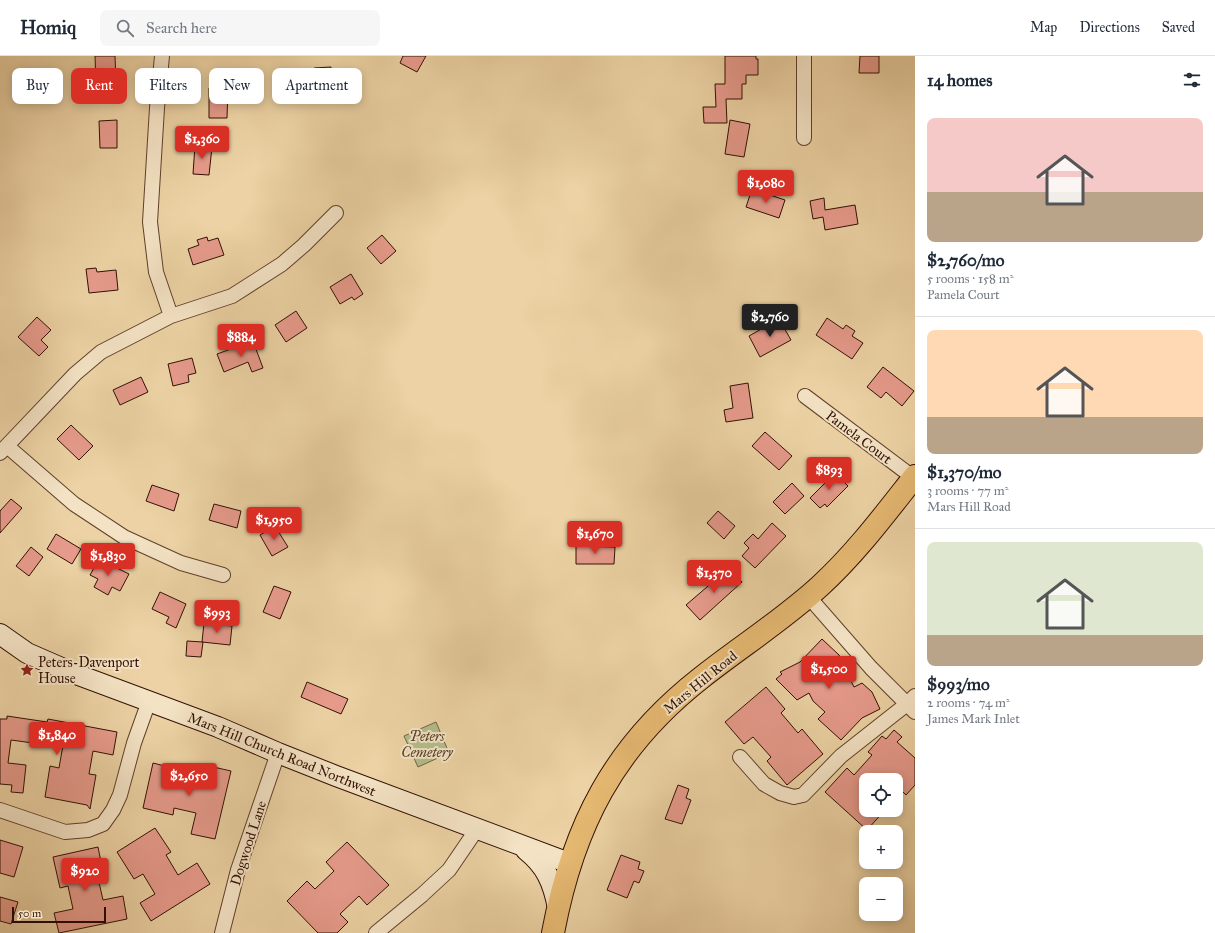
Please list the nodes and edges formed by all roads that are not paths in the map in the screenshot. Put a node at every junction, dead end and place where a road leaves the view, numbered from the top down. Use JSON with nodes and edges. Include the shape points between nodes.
{"nodes":[{"id":1,"x":162,"y":56,"type":"edge"},
{"id":2,"x":804,"y":56,"type":"edge"},
{"id":3,"x":804,"y":138,"type":"dead end"},
{"id":4,"x":336,"y":214,"type":"dead end"},
{"id":5,"x":171,"y":316,"type":"junction"},
{"id":6,"x":805,"y":396,"type":"dead end"},
{"id":7,"x":3,"y":449,"type":"edge"},
{"id":8,"x":914,"y":477,"type":"edge"},
{"id":9,"x":223,"y":575,"type":"dead end"},
{"id":10,"x":808,"y":596,"type":"junction"},
{"id":11,"x":0,"y":634,"type":"edge"},
{"id":12,"x":149,"y":701,"type":"junction"},
{"id":13,"x":912,"y":704,"type":"edge"},
{"id":14,"x":278,"y":753,"type":"junction"},
{"id":15,"x":740,"y":756,"type":"dead end"},
{"id":16,"x":0,"y":810,"type":"edge"},
{"id":17,"x":477,"y":829,"type":"junction"},
{"id":18,"x":519,"y":844,"type":"junction"},
{"id":19,"x":569,"y":863,"type":"junction"},
{"id":20,"x":558,"y":908,"type":"junction"},
{"id":21,"x":222,"y":933,"type":"edge"},
{"id":22,"x":376,"y":933,"type":"edge"},
{"id":23,"x":553,"y":933,"type":"edge"}],
"edges":[{"from":1,"to":5,"type":"street","via":[[150,222],[156,272]]},
{"from":2,"to":3,"type":"street"},
{"from":4,"to":5,"type":"street","via":[[282,264],[232,296]]},
{"from":5,"to":7,"type":"street","via":[[101,352],[75,374]]},
{"from":6,"to":8,"type":"street","name":"Pamela Court"},
{"from":7,"to":9,"type":"street","via":[[74,504],[124,537],[181,563]]},
{"from":8,"to":10,"type":"main road","name":"Mars Hill Road","via":[[848,559]]},
{"from":10,"to":13,"type":"street","via":[[871,668]]},
{"from":10,"to":19,"type":"main road","name":"Mars Hill Road","via":[[700,679],[644,731],[603,787],[584,824]]},
{"from":11,"to":12,"type":"street","name":"Mars Hill Church Road Northwest","via":[[27,653]]},
{"from":12,"to":14,"type":"street","name":"Mars Hill Church Road Northwest"},
{"from":12,"to":16,"type":"street","via":[[120,795],[114,810],[102,824],[88,830],[65,832]]},
{"from":13,"to":15,"type":"street","via":[[841,756],[803,794],[794,798],[764,784]]},
{"from":14,"to":17,"type":"street","name":"Mars Hill Church Road Northwest"},
{"from":14,"to":21,"type":"street","name":"Dogwood Lane","via":[[238,870]]},
{"from":17,"to":18,"type":"street","name":"Mars Hill Church Road Northwest"},
{"from":17,"to":22,"type":"street","via":[[449,870]]},
{"from":18,"to":19,"type":"street","name":"Mars Hill Church Road Northwest"},
{"from":18,"to":20,"type":"street","via":[[544,868]]},
{"from":19,"to":20,"type":"main road","name":"Mars Hill Road"},
{"from":20,"to":23,"type":"main road","name":"Mars Hill Road"}]}
